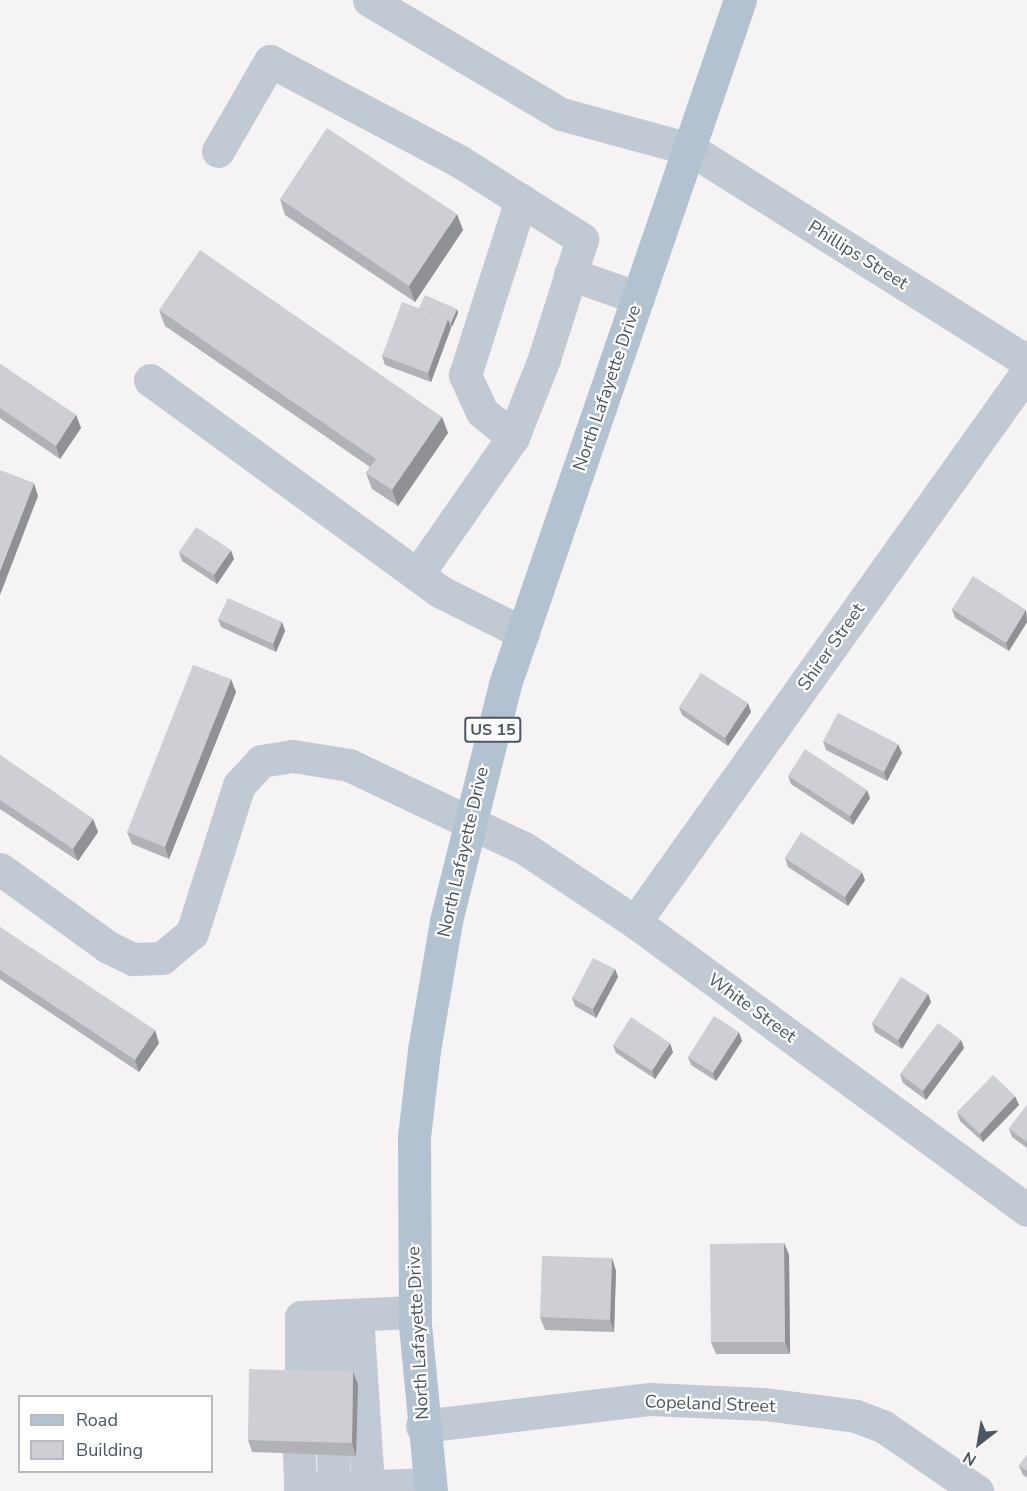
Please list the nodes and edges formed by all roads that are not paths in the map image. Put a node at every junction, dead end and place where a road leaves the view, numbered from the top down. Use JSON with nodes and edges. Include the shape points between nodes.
{"nodes":[{"id":1,"x":369,"y":0,"type":"edge"},
{"id":2,"x":740,"y":0,"type":"edge"},
{"id":3,"x":690,"y":148,"type":"junction"},
{"id":4,"x":218,"y":151,"type":"dead end"},
{"id":5,"x":521,"y":200,"type":"junction"},
{"id":6,"x":570,"y":274,"type":"junction"},
{"id":7,"x":638,"y":298,"type":"junction"},
{"id":8,"x":1027,"y":361,"type":"edge"},
{"id":9,"x":1027,"y":372,"type":"edge"},
{"id":10,"x":150,"y":380,"type":"dead end"},
{"id":11,"x":513,"y":437,"type":"junction"},
{"id":12,"x":417,"y":575,"type":"junction"},
{"id":13,"x":523,"y":633,"type":"junction"},
{"id":14,"x":469,"y":819,"type":"junction"},
{"id":15,"x":0,"y":869,"type":"edge"},
{"id":16,"x":635,"y":922,"type":"junction"},
{"id":17,"x":1024,"y":1201,"type":"edge"},
{"id":18,"x":414,"y":1312,"type":"junction"},
{"id":19,"x":342,"y":1315,"type":"junction"},
{"id":20,"x":316,"y":1383,"type":"edge"},
{"id":21,"x":422,"y":1426,"type":"junction"},
{"id":22,"x":299,"y":1454,"type":"edge"},
{"id":23,"x":333,"y":1455,"type":"edge"},
{"id":24,"x":368,"y":1487,"type":"junction"},
{"id":25,"x":431,"y":1487,"type":"edge"},
{"id":26,"x":334,"y":1488,"type":"junction"},
{"id":27,"x":977,"y":1491,"type":"edge"}],
"edges":[{"from":1,"to":3,"type":"street","name":"Phillips Street","via":[[561,114]]},
{"from":2,"to":3,"type":"main road","name":"North Lafayette Drive","number":"US 15"},
{"from":3,"to":7,"type":"main road","name":"North Lafayette Drive","number":"US 15"},
{"from":3,"to":8,"type":"street","name":"Phillips Street"},
{"from":4,"to":5,"type":"street","via":[[270,61],[459,161]]},
{"from":5,"to":6,"type":"street","via":[[582,239]]},
{"from":5,"to":11,"type":"street","via":[[465,375],[482,412]]},
{"from":6,"to":7,"type":"street"},
{"from":6,"to":11,"type":"street","via":[[544,359]]},
{"from":7,"to":13,"type":"main road","name":"North Lafayette Drive","number":"US 15"},
{"from":9,"to":16,"type":"street","name":"Shirer Street"},
{"from":10,"to":12,"type":"street"},
{"from":11,"to":12,"type":"street"},
{"from":12,"to":13,"type":"street","via":[[439,591]]},
{"from":13,"to":14,"type":"main road","name":"North Lafayette Drive","number":"US 15","via":[[505,684]]},
{"from":14,"to":15,"type":"street","name":"White Street","via":[[349,765],[293,756],[261,761],[239,784],[192,933],[162,958],[133,959],[108,946]]},
{"from":14,"to":16,"type":"street","name":"White Street","via":[[524,848]]},
{"from":14,"to":18,"type":"main road","name":"North Lafayette Drive","number":"US 15","via":[[424,1050],[414,1137]]},
{"from":16,"to":17,"type":"street","name":"White Street"},
{"from":18,"to":19,"type":"street"},
{"from":18,"to":21,"type":"main road","name":"North Lafayette Drive","number":"US 15"},
{"from":19,"to":20,"type":"street","via":[[301,1317]]},
{"from":19,"to":24,"type":"street"},
{"from":21,"to":25,"type":"main road","name":"North Lafayette Drive","number":"US 15"},
{"from":21,"to":27,"type":"street","name":"Copeland Street","via":[[650,1399],[764,1404],[856,1416],[884,1427]]},
{"from":22,"to":26,"type":"street","via":[[300,1489]]},
{"from":23,"to":26,"type":"street"},
{"from":24,"to":25,"type":"street"},
{"from":24,"to":26,"type":"street"}]}
